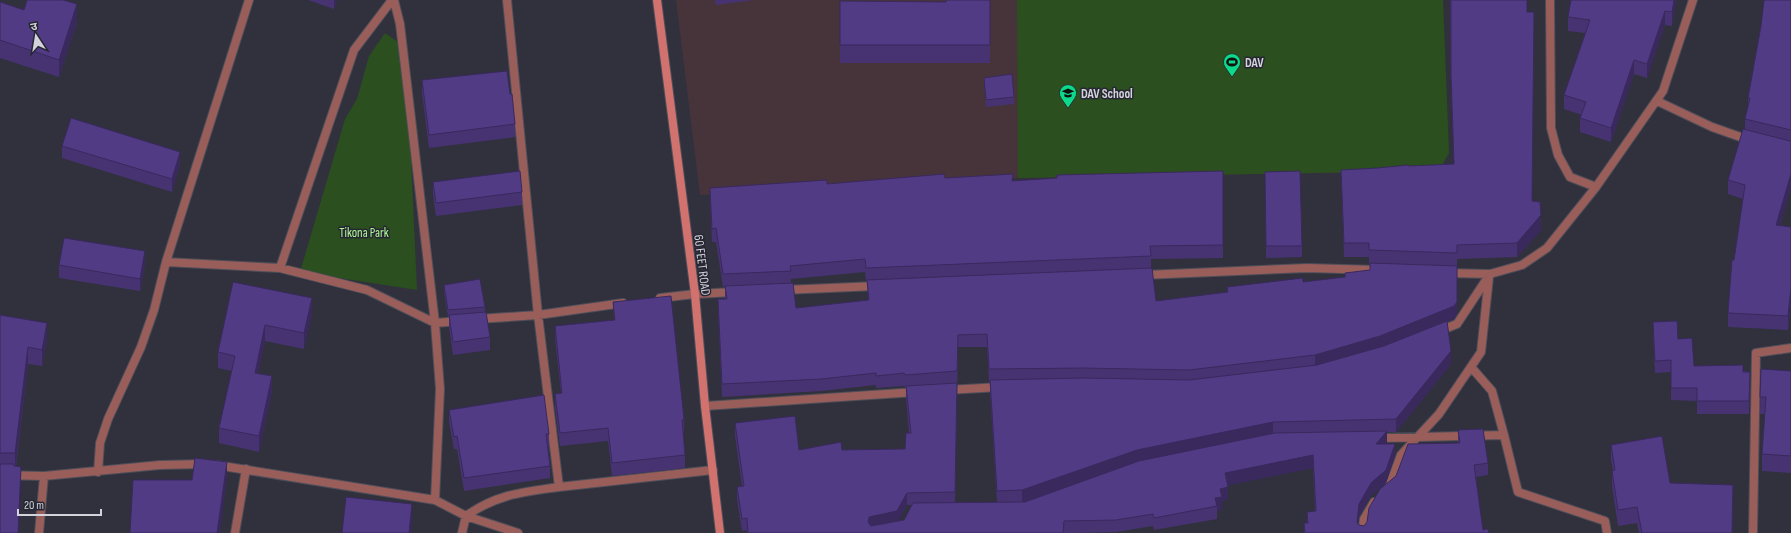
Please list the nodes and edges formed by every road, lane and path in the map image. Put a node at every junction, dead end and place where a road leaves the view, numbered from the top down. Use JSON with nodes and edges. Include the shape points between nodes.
{"nodes":[{"id":1,"x":249,"y":0,"type":"edge"},
{"id":2,"x":393,"y":0,"type":"edge"},
{"id":3,"x":507,"y":0,"type":"edge"},
{"id":4,"x":657,"y":0,"type":"edge"},
{"id":5,"x":1550,"y":0,"type":"edge"},
{"id":6,"x":1693,"y":0,"type":"edge"},
{"id":7,"x":1657,"y":101,"type":"junction"},
{"id":8,"x":1759,"y":143,"type":"edge"},
{"id":9,"x":1596,"y":187,"type":"junction"},
{"id":10,"x":166,"y":262,"type":"junction"},
{"id":11,"x":280,"y":268,"type":"junction"},
{"id":12,"x":1387,"y":271,"type":"edge"},
{"id":13,"x":1442,"y":272,"type":"edge"},
{"id":14,"x":1490,"y":274,"type":"junction"},
{"id":15,"x":1132,"y":275,"type":"edge"},
{"id":16,"x":886,"y":286,"type":"edge"},
{"id":17,"x":774,"y":290,"type":"edge"},
{"id":18,"x":742,"y":292,"type":"edge"},
{"id":19,"x":694,"y":294,"type":"junction"},
{"id":20,"x":655,"y":299,"type":"edge"},
{"id":21,"x":632,"y":302,"type":"edge"},
{"id":22,"x":538,"y":315,"type":"junction"},
{"id":23,"x":435,"y":323,"type":"junction"},
{"id":24,"x":1430,"y":335,"type":"edge"},
{"id":25,"x":1791,"y":348,"type":"edge"},
{"id":26,"x":1471,"y":367,"type":"junction"},
{"id":27,"x":1010,"y":387,"type":"edge"},
{"id":28,"x":941,"y":390,"type":"edge"},
{"id":29,"x":925,"y":391,"type":"edge"},
{"id":30,"x":705,"y":406,"type":"junction"},
{"id":31,"x":1504,"y":435,"type":"junction"},
{"id":32,"x":1420,"y":436,"type":"junction"},
{"id":33,"x":1366,"y":438,"type":"edge"},
{"id":34,"x":246,"y":469,"type":"junction"},
{"id":35,"x":713,"y":470,"type":"junction"},
{"id":36,"x":98,"y":472,"type":"junction"},
{"id":37,"x":0,"y":474,"type":"edge"},
{"id":38,"x":44,"y":476,"type":"junction"},
{"id":39,"x":559,"y":487,"type":"junction"},
{"id":40,"x":434,"y":500,"type":"junction"},
{"id":41,"x":466,"y":516,"type":"junction"},
{"id":42,"x":39,"y":533,"type":"edge"},
{"id":43,"x":235,"y":533,"type":"edge"},
{"id":44,"x":462,"y":533,"type":"edge"},
{"id":45,"x":518,"y":533,"type":"edge"},
{"id":46,"x":720,"y":533,"type":"edge"},
{"id":47,"x":1362,"y":533,"type":"edge"},
{"id":48,"x":1607,"y":533,"type":"edge"},
{"id":49,"x":1753,"y":533,"type":"edge"}],
"edges":[{"from":1,"to":10,"type":"street"},
{"from":2,"to":11,"type":"street","via":[[354,50]]},
{"from":2,"to":23,"type":"street","via":[[400,24]]},
{"from":3,"to":22,"type":"street"},
{"from":4,"to":19,"type":"street","name":"60 FEET ROAD"},
{"from":5,"to":9,"type":"street","via":[[1551,128],[1554,142],[1570,177]]},
{"from":6,"to":7,"type":"street","via":[[1663,91]]},
{"from":7,"to":8,"type":"street","via":[[1712,127]]},
{"from":7,"to":9,"type":"street"},
{"from":9,"to":14,"type":"street","via":[[1547,248],[1522,265]]},
{"from":10,"to":11,"type":"street"},
{"from":10,"to":36,"type":"street","via":[[154,310],[141,347],[108,419],[100,443]]},
{"from":11,"to":23,"type":"street","via":[[367,290]]},
{"from":12,"to":15,"type":"street","via":[[1307,268]]},
{"from":13,"to":14,"type":"street"},
{"from":14,"to":24,"type":"street","via":[[1457,324]]},
{"from":14,"to":26,"type":"street","via":[[1481,352]]},
{"from":16,"to":17,"type":"street"},
{"from":18,"to":19,"type":"street"},
{"from":19,"to":20,"type":"street"},
{"from":19,"to":30,"type":"street","name":"60 FEET ROAD"},
{"from":21,"to":22,"type":"street"},
{"from":22,"to":23,"type":"street"},
{"from":22,"to":39,"type":"street"},
{"from":23,"to":40,"type":"street","via":[[440,389]]},
{"from":25,"to":49,"type":"street","via":[[1756,353]]},
{"from":26,"to":31,"type":"street","via":[[1492,391]]},
{"from":26,"to":32,"type":"street","via":[[1439,414]]},
{"from":27,"to":28,"type":"street"},
{"from":29,"to":30,"type":"street"},
{"from":30,"to":35,"type":"street","name":"60 FEET ROAD"},
{"from":31,"to":32,"type":"street"},
{"from":31,"to":48,"type":"street","via":[[1518,492],[1605,522]]},
{"from":32,"to":33,"type":"street"},
{"from":32,"to":47,"type":"street","via":[[1401,454],[1390,486],[1376,498],[1364,519]]},
{"from":34,"to":36,"type":"street","via":[[185,464]]},
{"from":34,"to":40,"type":"street"},
{"from":34,"to":43,"type":"street"},
{"from":35,"to":39,"type":"street"},
{"from":35,"to":46,"type":"street","name":"60 FEET ROAD"},
{"from":36,"to":38,"type":"street"},
{"from":37,"to":38,"type":"street"},
{"from":38,"to":42,"type":"street"},
{"from":39,"to":41,"type":"street","via":[[498,498]]},
{"from":40,"to":41,"type":"street"},
{"from":41,"to":44,"type":"street"},
{"from":41,"to":45,"type":"street"}]}
